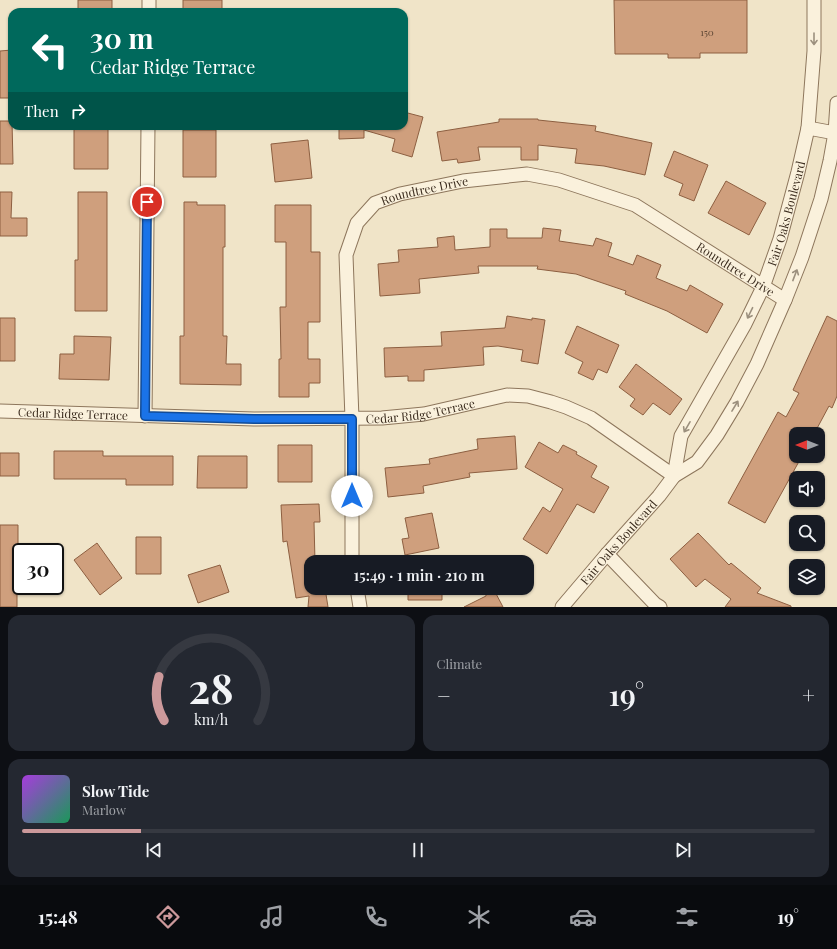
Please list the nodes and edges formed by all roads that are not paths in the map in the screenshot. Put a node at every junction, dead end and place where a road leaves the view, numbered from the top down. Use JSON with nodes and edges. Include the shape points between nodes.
{"nodes":[{"id":1,"x":814,"y":0,"type":"edge"},
{"id":2,"x":837,"y":103,"type":"edge"},
{"id":3,"x":808,"y":128,"type":"junction"},
{"id":4,"x":148,"y":130,"type":"edge"},
{"id":5,"x":835,"y":133,"type":"junction"},
{"id":6,"x":763,"y":286,"type":"junction"},
{"id":7,"x":785,"y":300,"type":"junction"},
{"id":8,"x":0,"y":411,"type":"edge"},
{"id":9,"x":145,"y":416,"type":"junction"},
{"id":10,"x":352,"y":419,"type":"junction"},
{"id":11,"x":674,"y":476,"type":"junction"},
{"id":12,"x":607,"y":554,"type":"junction"},
{"id":13,"x":352,"y":555,"type":"edge"},
{"id":14,"x":358,"y":595,"type":"edge"},
{"id":15,"x":360,"y":607,"type":"edge"},
{"id":16,"x":562,"y":607,"type":"edge"},
{"id":17,"x":660,"y":607,"type":"edge"}],
"edges":[{"from":1,"to":3,"type":"street","name":"Fair Oaks Boulevard","one_way":true,"via":[[814,51]]},
{"from":2,"to":5,"type":"street","name":"Fair Oaks Boulevard"},
{"from":3,"to":5,"type":"street"},
{"from":3,"to":6,"type":"street","name":"Fair Oaks Boulevard","via":[[780,239]]},
{"from":4,"to":9,"type":"street"},
{"from":7,"to":5,"type":"street","name":"Fair Oaks Boulevard","one_way":true,"via":[[821,199]]},
{"from":6,"to":7,"type":"street","name":"Roundtree Drive"},
{"from":6,"to":10,"type":"street","name":"Roundtree Drive","via":[[635,205],[559,180],[527,174],[463,181],[400,194],[375,203],[365,213],[357,223],[346,255]]},
{"from":6,"to":11,"type":"street","name":"Fair Oaks Boulevard","one_way":true,"via":[[745,324],[681,436]]},
{"from":11,"to":7,"type":"street","name":"Fair Oaks Boulevard","one_way":true,"via":[[697,462],[717,434],[757,364]]},
{"from":8,"to":9,"type":"street","name":"Cedar Ridge Terrace"},
{"from":9,"to":10,"type":"street","name":"Cedar Ridge Terrace"},
{"from":10,"to":11,"type":"street","name":"Cedar Ridge Terrace","via":[[424,414],[507,395],[528,396],[566,407],[591,418]]},
{"from":10,"to":13,"type":"street","name":"Roundtree Drive"},
{"from":11,"to":12,"type":"street","name":"Fair Oaks Boulevard"},
{"from":12,"to":16,"type":"street","name":"Fair Oaks Boulevard"},
{"from":12,"to":17,"type":"street"},
{"from":14,"to":15,"type":"street"}]}
